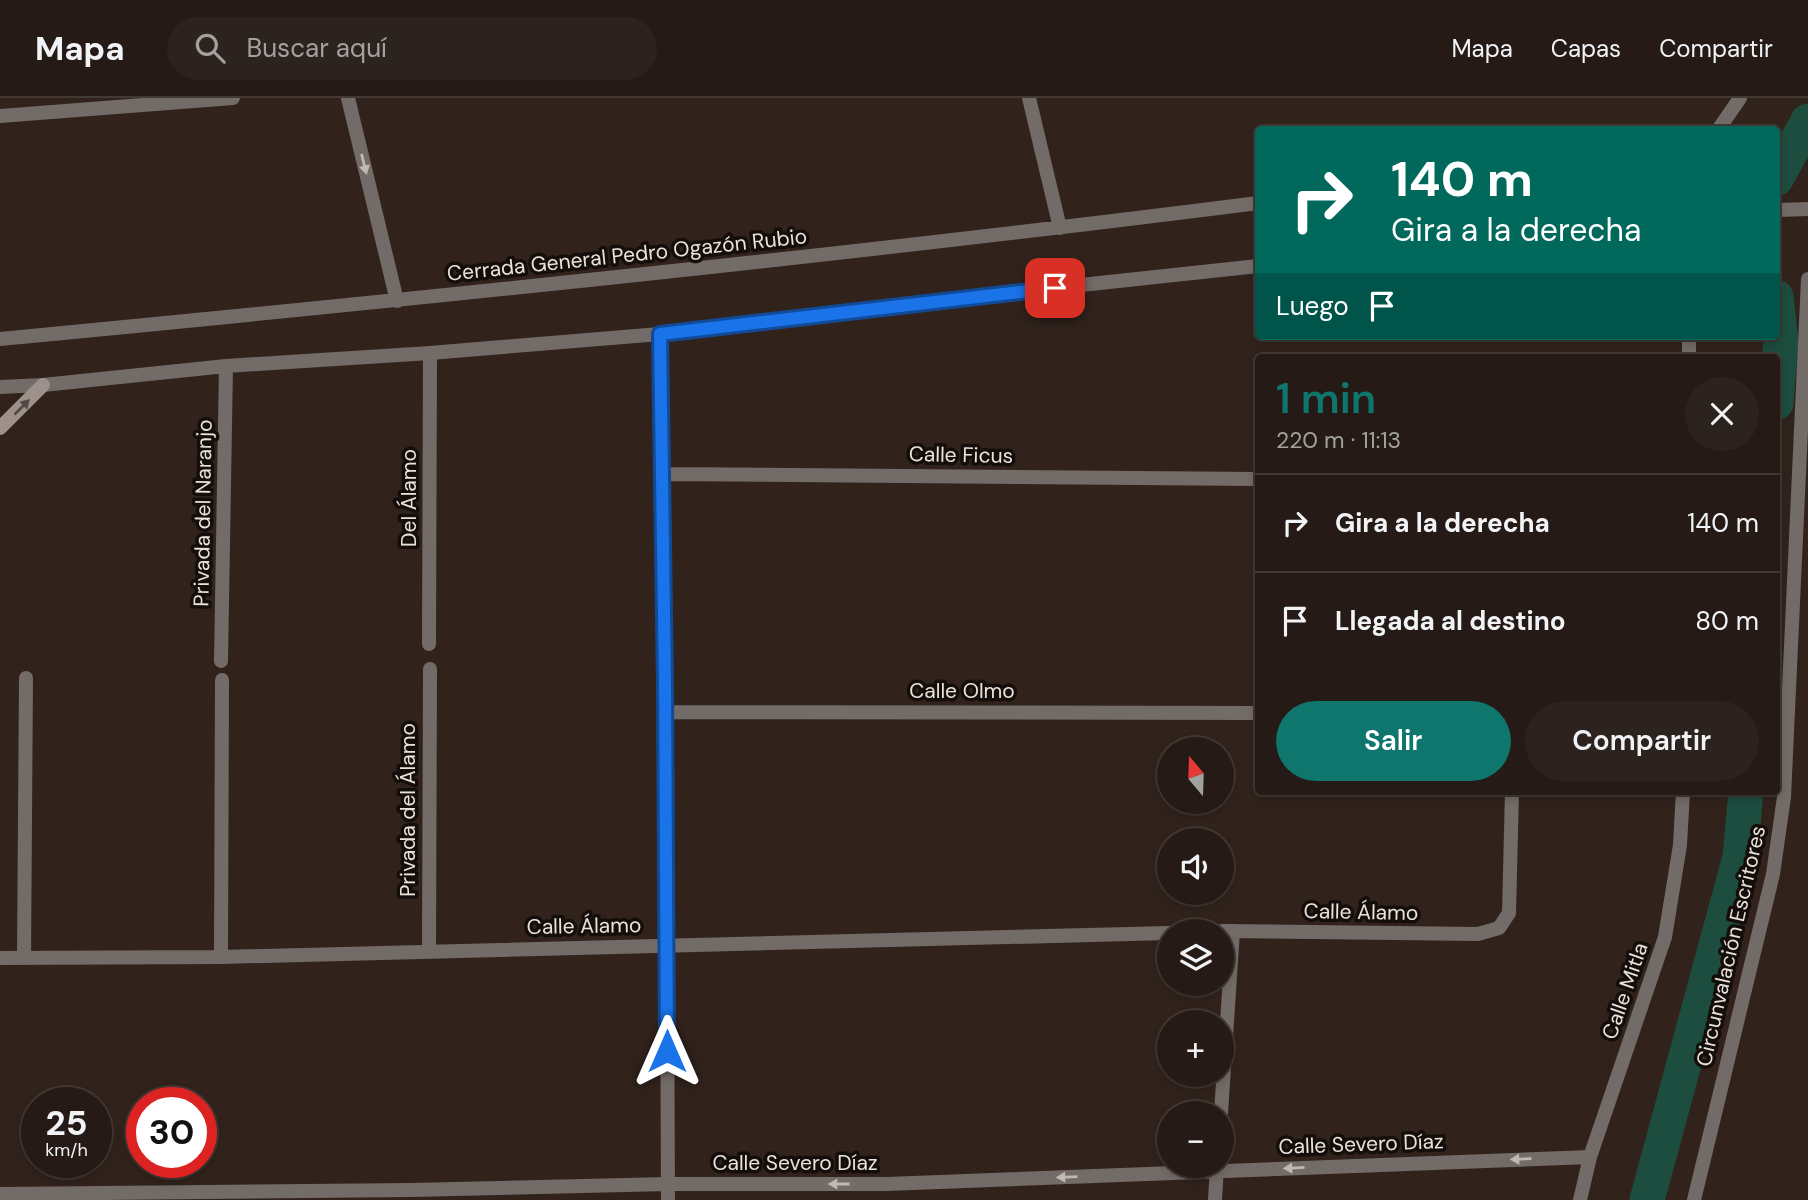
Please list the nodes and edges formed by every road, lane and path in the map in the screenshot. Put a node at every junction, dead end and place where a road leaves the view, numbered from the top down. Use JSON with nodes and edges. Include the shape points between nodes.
{"nodes":[{"id":1,"x":233,"y":98,"type":"edge"},
{"id":2,"x":348,"y":98,"type":"edge"},
{"id":3,"x":1030,"y":98,"type":"edge"},
{"id":4,"x":1740,"y":98,"type":"edge"},
{"id":5,"x":0,"y":116,"type":"edge"},
{"id":6,"x":1721,"y":126,"type":"edge"},
{"id":7,"x":1255,"y":203,"type":"edge"},
{"id":8,"x":1808,"y":209,"type":"edge"},
{"id":9,"x":1780,"y":210,"type":"edge"},
{"id":10,"x":1060,"y":228,"type":"junction"},
{"id":11,"x":1255,"y":266,"type":"edge"},
{"id":12,"x":1808,"y":279,"type":"edge"},
{"id":13,"x":397,"y":301,"type":"junction"},
{"id":14,"x":660,"y":334,"type":"junction"},
{"id":15,"x":0,"y":339,"type":"edge"},
{"id":16,"x":430,"y":353,"type":"junction"},
{"id":17,"x":226,"y":366,"type":"junction"},
{"id":18,"x":43,"y":385,"type":"junction"},
{"id":19,"x":0,"y":387,"type":"edge"},
{"id":20,"x":0,"y":428,"type":"edge"},
{"id":21,"x":663,"y":474,"type":"junction"},
{"id":22,"x":1255,"y":479,"type":"edge"},
{"id":23,"x":429,"y":644,"type":"dead end"},
{"id":24,"x":221,"y":661,"type":"dead end"},
{"id":25,"x":430,"y":669,"type":"dead end"},
{"id":26,"x":26,"y":678,"type":"dead end"},
{"id":27,"x":222,"y":680,"type":"dead end"},
{"id":28,"x":666,"y":712,"type":"junction"},
{"id":29,"x":1255,"y":713,"type":"edge"},
{"id":30,"x":1513,"y":795,"type":"edge"},
{"id":31,"x":1683,"y":795,"type":"edge"},
{"id":32,"x":1234,"y":931,"type":"edge"},
{"id":33,"x":1157,"y":933,"type":"edge"},
{"id":34,"x":667,"y":945,"type":"junction"},
{"id":35,"x":429,"y":951,"type":"junction"},
{"id":36,"x":221,"y":957,"type":"junction"},
{"id":37,"x":0,"y":958,"type":"edge"},
{"id":38,"x":24,"y":958,"type":"junction"},
{"id":39,"x":1225,"y":996,"type":"edge"},
{"id":40,"x":1221,"y":1101,"type":"edge"},
{"id":41,"x":1590,"y":1157,"type":"junction"},
{"id":42,"x":1234,"y":1168,"type":"edge"},
{"id":43,"x":1157,"y":1172,"type":"edge"},
{"id":44,"x":1216,"y":1178,"type":"edge"},
{"id":45,"x":668,"y":1184,"type":"junction"},
{"id":46,"x":0,"y":1194,"type":"edge"},
{"id":47,"x":411,"y":1195,"type":"edge"},
{"id":48,"x":668,"y":1200,"type":"edge"},
{"id":49,"x":1215,"y":1200,"type":"edge"},
{"id":50,"x":1580,"y":1200,"type":"edge"},
{"id":51,"x":1694,"y":1200,"type":"edge"}],
"edges":[{"from":1,"to":5,"type":"street"},
{"from":2,"to":13,"type":"street","one_way":true},
{"from":3,"to":10,"type":"street"},
{"from":4,"to":6,"type":"street"},
{"from":7,"to":10,"type":"street","name":"Cerrada General Pedro Ogazón Rubio"},
{"from":8,"to":9,"type":"street"},
{"from":10,"to":13,"type":"street","name":"Cerrada General Pedro Ogazón Rubio"},
{"from":11,"to":14,"type":"street"},
{"from":12,"to":51,"type":"street","name":"Circunvalación Escritores","via":[[1784,797],[1773,874]]},
{"from":13,"to":15,"type":"street","name":"Cerrada General Pedro Ogazón Rubio"},
{"from":14,"to":16,"type":"street"},
{"from":14,"to":21,"type":"street"},
{"from":16,"to":17,"type":"street"},
{"from":16,"to":23,"type":"street","name":"Del Álamo"},
{"from":17,"to":18,"type":"street"},
{"from":17,"to":24,"type":"street","name":"Privada del Naranjo"},
{"from":18,"to":19,"type":"street"},
{"from":20,"to":18,"type":"street","one_way":true},
{"from":21,"to":22,"type":"street","name":"Calle Ficus"},
{"from":21,"to":28,"type":"street"},
{"from":25,"to":35,"type":"street","name":"Privada del Álamo"},
{"from":26,"to":38,"type":"street"},
{"from":27,"to":36,"type":"street"},
{"from":28,"to":29,"type":"street","name":"Calle Olmo"},
{"from":28,"to":34,"type":"street"},
{"from":30,"to":32,"type":"street","name":"Calle Álamo","via":[[1509,913],[1499,928],[1478,934]]},
{"from":31,"to":41,"type":"street","name":"Calle Mitla","via":[[1665,937]]},
{"from":33,"to":34,"type":"street","name":"Calle Álamo"},
{"from":34,"to":35,"type":"street","name":"Calle Álamo"},
{"from":34,"to":45,"type":"street"},
{"from":35,"to":36,"type":"street","name":"Calle Álamo"},
{"from":36,"to":38,"type":"street","name":"Calle Álamo"},
{"from":37,"to":38,"type":"street","name":"Calle Álamo"},
{"from":39,"to":40,"type":"street"},
{"from":41,"to":42,"type":"street","name":"Calle Severo Díaz","one_way":true},
{"from":41,"to":50,"type":"street","name":"Calle Mitla"},
{"from":43,"to":45,"type":"street","name":"Calle Severo Díaz","one_way":true,"via":[[887,1184]]},
{"from":44,"to":49,"type":"street"},
{"from":45,"to":47,"type":"street","name":"Calle Severo Díaz"},
{"from":45,"to":48,"type":"street"},
{"from":46,"to":47,"type":"street","name":"Calle Severo Díaz"}]}
